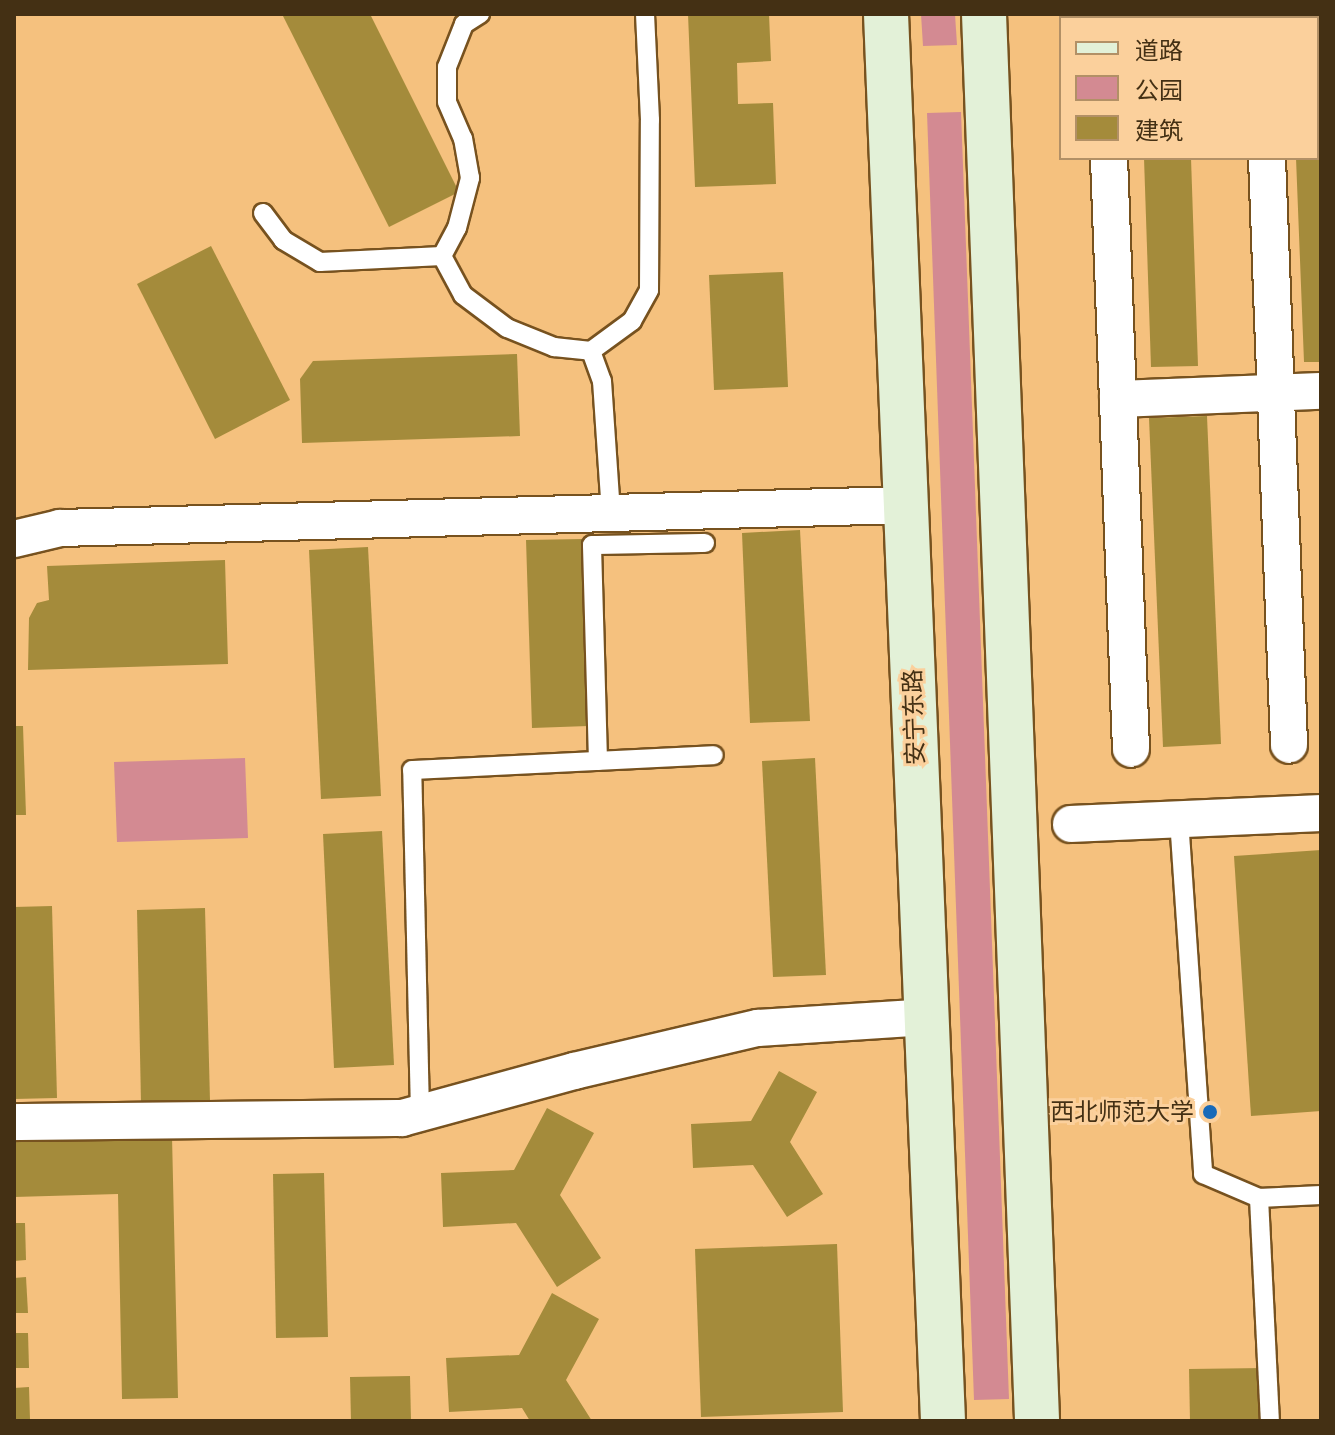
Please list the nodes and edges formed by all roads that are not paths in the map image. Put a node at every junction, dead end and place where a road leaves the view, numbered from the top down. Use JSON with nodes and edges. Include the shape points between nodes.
{"nodes":[{"id":1,"x":480,"y":14,"type":"edge"},
{"id":2,"x":645,"y":14,"type":"edge"},
{"id":3,"x":886,"y":14,"type":"edge"},
{"id":4,"x":984,"y":14,"type":"edge"},
{"id":5,"x":1109,"y":160,"type":"edge"},
{"id":6,"x":1267,"y":160,"type":"edge"},
{"id":7,"x":263,"y":213,"type":"dead end"},
{"id":8,"x":442,"y":256,"type":"junction"},
{"id":9,"x":591,"y":351,"type":"junction"},
{"id":10,"x":1321,"y":391,"type":"edge"},
{"id":11,"x":1276,"y":393,"type":"junction"},
{"id":12,"x":1118,"y":399,"type":"junction"},
{"id":13,"x":906,"y":505,"type":"junction"},
{"id":14,"x":611,"y":513,"type":"junction"},
{"id":15,"x":14,"y":539,"type":"edge"},
{"id":16,"x":705,"y":543,"type":"dead end"},
{"id":17,"x":1289,"y":745,"type":"dead end"},
{"id":18,"x":1131,"y":749,"type":"dead end"},
{"id":19,"x":714,"y":755,"type":"dead end"},
{"id":20,"x":598,"y":761,"type":"junction"},
{"id":21,"x":1321,"y":813,"type":"edge"},
{"id":22,"x":1179,"y":819,"type":"junction"},
{"id":23,"x":1071,"y":824,"type":"dead end"},
{"id":24,"x":927,"y":1017,"type":"junction"},
{"id":25,"x":420,"y":1113,"type":"junction"},
{"id":26,"x":14,"y":1122,"type":"edge"},
{"id":27,"x":1321,"y":1195,"type":"edge"},
{"id":28,"x":1259,"y":1198,"type":"junction"},
{"id":29,"x":943,"y":1421,"type":"edge"},
{"id":30,"x":1037,"y":1421,"type":"edge"},
{"id":31,"x":1270,"y":1421,"type":"edge"}],
"edges":[{"from":1,"to":8,"type":"lane","via":[[464,24],[447,67],[447,102],[463,139],[470,178],[457,228]]},
{"from":2,"to":9,"type":"lane","via":[[649,290],[632,321]]},
{"from":3,"to":13,"type":"main road","name":"安宁东路"},
{"from":4,"to":30,"type":"main road"},
{"from":5,"to":12,"type":"street"},
{"from":6,"to":11,"type":"street"},
{"from":7,"to":8,"type":"lane","via":[[283,240],[320,262]]},
{"from":8,"to":9,"type":"lane","via":[[463,295],[507,328],[554,347]]},
{"from":9,"to":14,"type":"lane","via":[[602,381]]},
{"from":10,"to":11,"type":"street"},
{"from":11,"to":12,"type":"street"},
{"from":11,"to":17,"type":"street"},
{"from":12,"to":18,"type":"street"},
{"from":13,"to":14,"type":"street"},
{"from":13,"to":24,"type":"main road","name":"安宁东路"},
{"from":14,"to":15,"type":"street","via":[[60,528]]},
{"from":16,"to":20,"type":"lane","via":[[592,545]]},
{"from":19,"to":20,"type":"lane"},
{"from":20,"to":25,"type":"lane","via":[[412,770]]},
{"from":21,"to":22,"type":"street"},
{"from":22,"to":23,"type":"street"},
{"from":22,"to":28,"type":"lane","via":[[1203,1174]]},
{"from":24,"to":25,"type":"street","via":[[758,1028]]},
{"from":24,"to":29,"type":"main road","name":"安宁东路"},
{"from":25,"to":26,"type":"street","via":[[402,1118]]},
{"from":27,"to":28,"type":"lane"},
{"from":28,"to":31,"type":"lane"}]}
